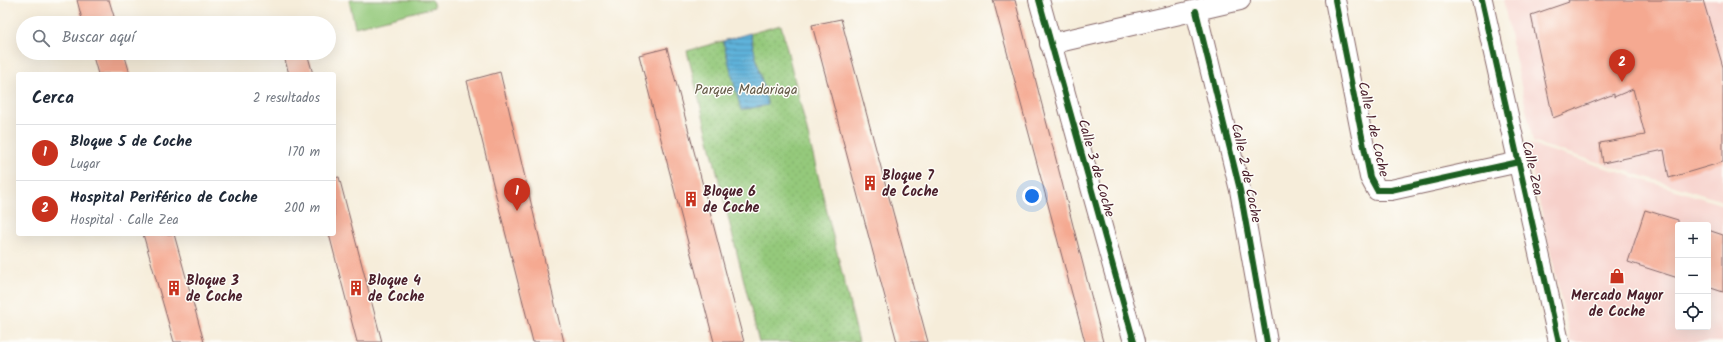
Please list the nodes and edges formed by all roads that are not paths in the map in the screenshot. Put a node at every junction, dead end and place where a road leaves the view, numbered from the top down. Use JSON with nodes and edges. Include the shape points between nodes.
{"nodes":[{"id":1,"x":1039,"y":0,"type":"edge"},
{"id":2,"x":1240,"y":0,"type":"edge"},
{"id":3,"x":1335,"y":0,"type":"edge"},
{"id":4,"x":1482,"y":0,"type":"edge"},
{"id":5,"x":1196,"y":11,"type":"junction"},
{"id":6,"x":1050,"y":44,"type":"junction"},
{"id":7,"x":1519,"y":162,"type":"junction"},
{"id":8,"x":1134,"y":342,"type":"edge"},
{"id":9,"x":1267,"y":342,"type":"edge"},
{"id":10,"x":1559,"y":342,"type":"edge"}],
"edges":[{"from":1,"to":6,"type":"street","name":"Calle 3 de Coche"},
{"from":2,"to":5,"type":"street"},
{"from":3,"to":7,"type":"street","name":"Calle 1 de Coche","via":[[1370,177],[1377,190],[1391,190]]},
{"from":4,"to":7,"type":"street","name":"Calle Zea"},
{"from":5,"to":6,"type":"street"},
{"from":5,"to":9,"type":"street","name":"Calle 2 de Coche","via":[[1240,190]]},
{"from":6,"to":8,"type":"street","name":"Calle 3 de Coche"},
{"from":7,"to":10,"type":"street","name":"Calle Zea"}]}
